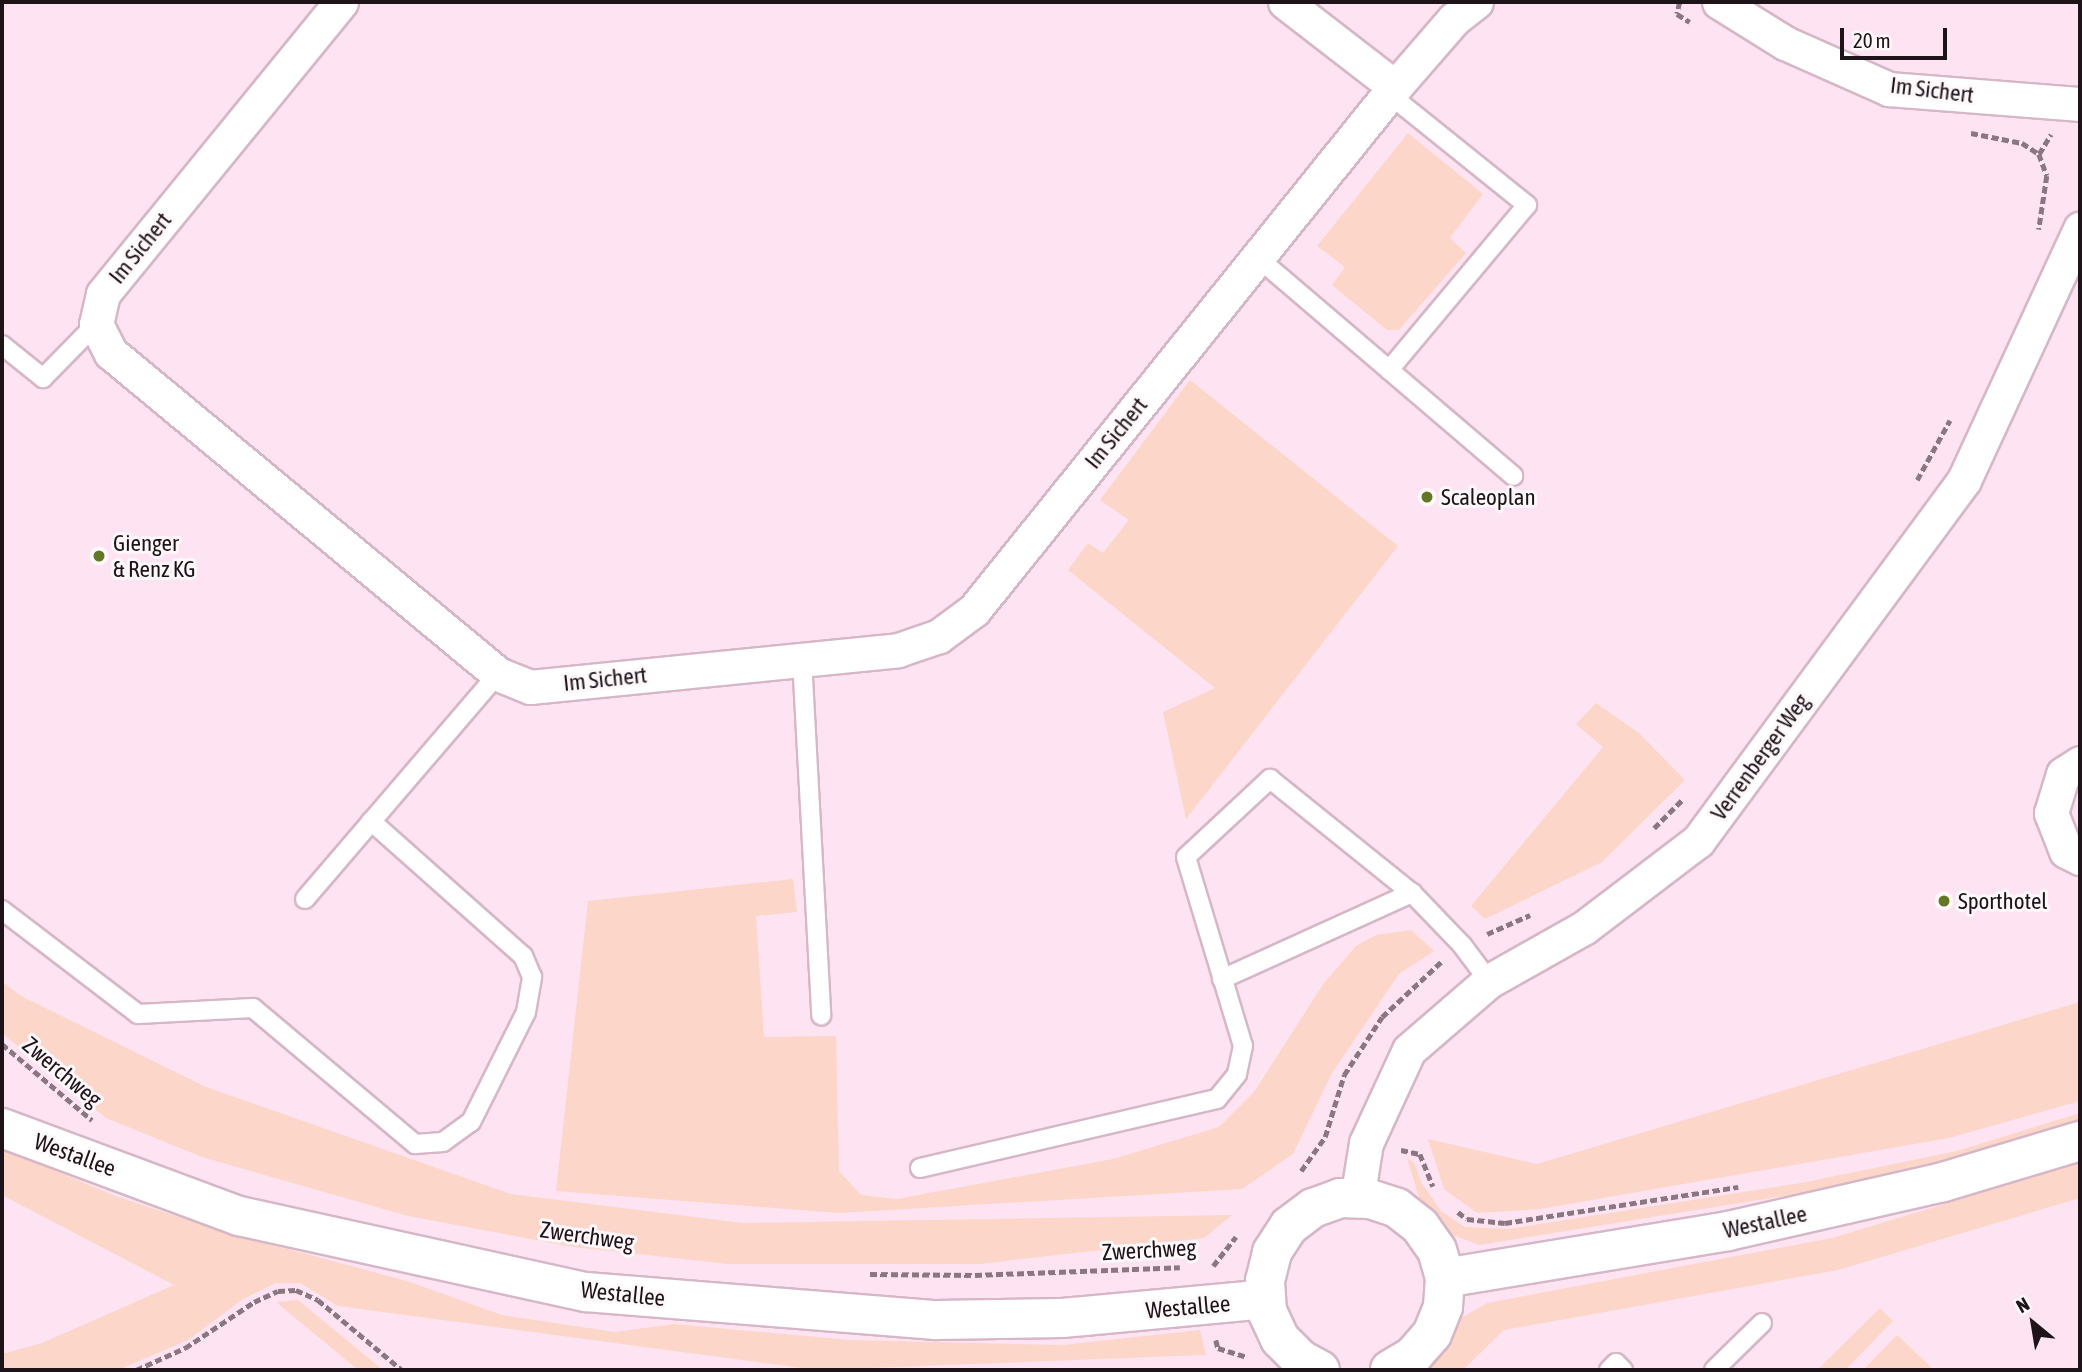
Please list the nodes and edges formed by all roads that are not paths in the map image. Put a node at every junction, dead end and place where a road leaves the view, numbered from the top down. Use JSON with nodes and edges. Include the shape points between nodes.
{"nodes":[{"id":1,"x":341,"y":2,"type":"edge"},
{"id":2,"x":1285,"y":2,"type":"edge"},
{"id":3,"x":1476,"y":2,"type":"edge"},
{"id":4,"x":1719,"y":2,"type":"edge"},
{"id":5,"x":1392,"y":91,"type":"junction"},
{"id":6,"x":2080,"y":104,"type":"edge"},
{"id":7,"x":2080,"y":229,"type":"edge"},
{"id":8,"x":1256,"y":257,"type":"junction"},
{"id":9,"x":96,"y":324,"type":"junction"},
{"id":10,"x":2,"y":345,"type":"edge"},
{"id":11,"x":1389,"y":370,"type":"junction"},
{"id":12,"x":1513,"y":476,"type":"dead end"},
{"id":13,"x":802,"y":659,"type":"junction"},
{"id":14,"x":498,"y":674,"type":"junction"},
{"id":15,"x":2080,"y":763,"type":"edge"},
{"id":16,"x":371,"y":821,"type":"junction"},
{"id":17,"x":2080,"y":858,"type":"edge"},
{"id":18,"x":1412,"y":893,"type":"junction"},
{"id":19,"x":305,"y":899,"type":"dead end"},
{"id":20,"x":2,"y":910,"type":"edge"},
{"id":21,"x":1223,"y":979,"type":"junction"},
{"id":22,"x":1489,"y":981,"type":"junction"},
{"id":23,"x":821,"y":1015,"type":"dead end"},
{"id":24,"x":2,"y":1128,"type":"edge"},
{"id":25,"x":2080,"y":1141,"type":"edge"},
{"id":26,"x":920,"y":1168,"type":"dead end"},
{"id":27,"x":1357,"y":1199,"type":"junction"},
{"id":28,"x":1445,"y":1278,"type":"junction"},
{"id":29,"x":1266,"y":1299,"type":"junction"},
{"id":30,"x":1762,"y":1323,"type":"dead end"},
{"id":31,"x":1320,"y":1370,"type":"edge"},
{"id":32,"x":1390,"y":1370,"type":"edge"},
{"id":33,"x":1609,"y":1370,"type":"edge"},
{"id":34,"x":1623,"y":1370,"type":"edge"},
{"id":35,"x":1714,"y":1370,"type":"edge"}],
"edges":[{"from":1,"to":9,"type":"street","name":"Im Sichert","via":[[103,294]]},
{"from":2,"to":5,"type":"street"},
{"from":3,"to":5,"type":"street","name":"Im Sichert","via":[[1454,19]]},
{"from":4,"to":6,"type":"street","name":"Im Sichert","via":[[1785,43],[1889,89]]},
{"from":5,"to":8,"type":"street","name":"Im Sichert"},
{"from":5,"to":11,"type":"lane","via":[[1527,205]]},
{"from":7,"to":22,"type":"street","name":"Verrenberger Weg","via":[[1964,481],[1698,841],[1585,927]]},
{"from":8,"to":11,"type":"lane"},
{"from":8,"to":13,"type":"street","name":"Im Sichert","via":[[974,610],[939,636],[898,650]]},
{"from":9,"to":10,"type":"lane","via":[[43,378]]},
{"from":9,"to":14,"type":"street","name":"Im Sichert","via":[[111,353]]},
{"from":11,"to":12,"type":"lane"},
{"from":13,"to":14,"type":"street","name":"Im Sichert","via":[[530,687]]},
{"from":13,"to":23,"type":"lane"},
{"from":14,"to":16,"type":"lane"},
{"from":15,"to":17,"type":"street","via":[[2063,774],[2051,813],[2066,851]]},
{"from":16,"to":19,"type":"lane"},
{"from":16,"to":20,"type":"lane","via":[[523,956],[532,977],[526,1012],[471,1122],[443,1142],[415,1144],[253,1007],[138,1014]]},
{"from":18,"to":21,"type":"lane"},
{"from":18,"to":21,"type":"lane","via":[[1270,779],[1186,857]]},
{"from":18,"to":22,"type":"lane"},
{"from":21,"to":26,"type":"lane","via":[[1243,1046],[1237,1074],[1217,1100]]},
{"from":22,"to":27,"type":"street","name":"Verrenberger Weg","via":[[1409,1050],[1366,1143]]},
{"from":24,"to":29,"type":"main road","name":"Westallee","via":[[239,1216],[586,1292],[936,1320],[1062,1318]]},
{"from":25,"to":28,"type":"main road","name":"Westallee","via":[[1944,1182],[1728,1231]]},
{"from":27,"to":28,"type":"main road","via":[[1397,1208],[1420,1226],[1437,1250]]},
{"from":27,"to":29,"type":"main road","via":[[1340,1198],[1313,1208],[1289,1226],[1272,1252]]},
{"from":28,"to":32,"type":"main road","via":[[1443,1307],[1433,1334],[1413,1356]]},
{"from":29,"to":31,"type":"main road","via":[[1280,1339],[1301,1360]]},
{"from":30,"to":35,"type":"lane"},
{"from":33,"to":34,"type":"lane","via":[[1616,1363]]}]}
